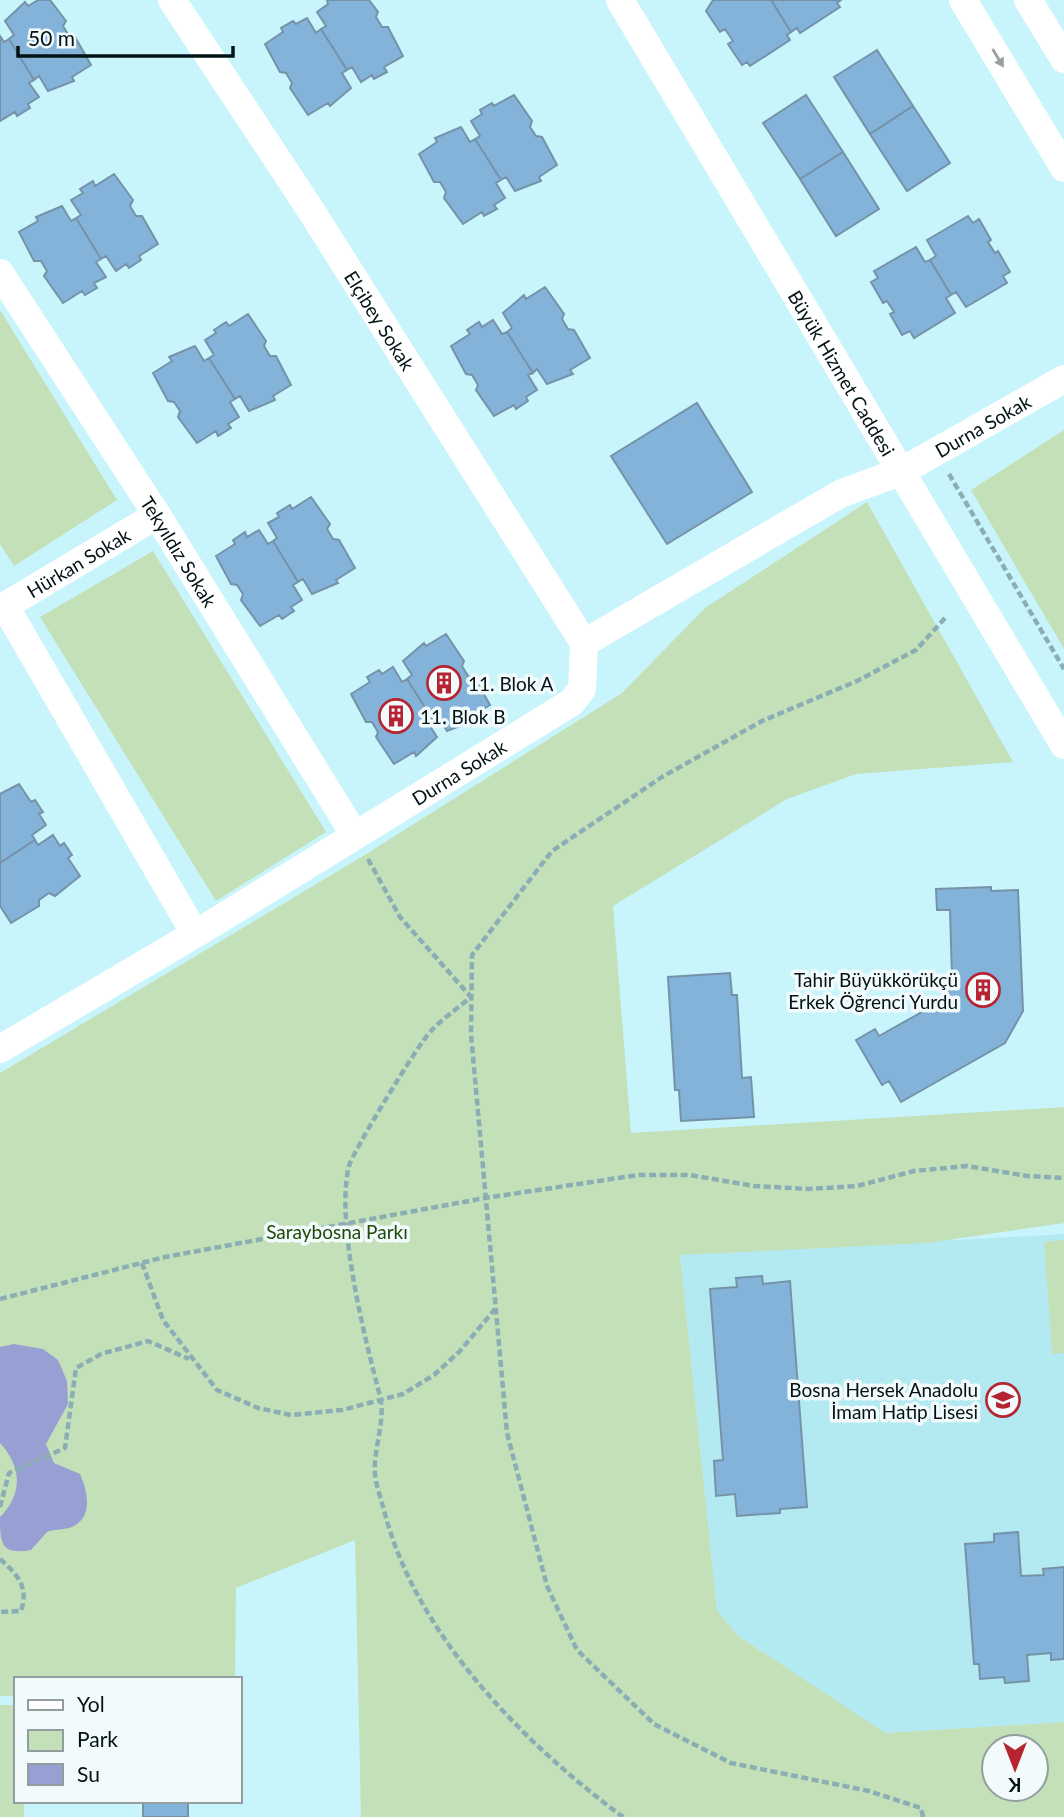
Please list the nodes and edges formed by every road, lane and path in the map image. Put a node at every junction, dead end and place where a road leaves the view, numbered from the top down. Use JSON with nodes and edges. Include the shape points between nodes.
{"nodes":[{"id":1,"x":172,"y":0,"type":"edge"},
{"id":2,"x":620,"y":0,"type":"edge"},
{"id":3,"x":962,"y":0,"type":"edge"},
{"id":4,"x":1028,"y":0,"type":"edge"},
{"id":5,"x":1064,"y":59,"type":"edge"},
{"id":6,"x":1064,"y":168,"type":"edge"},
{"id":7,"x":0,"y":273,"type":"edge"},
{"id":8,"x":1064,"y":379,"type":"edge"},
{"id":9,"x":936,"y":452,"type":"junction"},
{"id":10,"x":902,"y":471,"type":"junction"},
{"id":11,"x":158,"y":515,"type":"junction"},
{"id":12,"x":3,"y":608,"type":"edge"},
{"id":13,"x":946,"y":617,"type":"dead end"},
{"id":14,"x":584,"y":643,"type":"junction"},
{"id":15,"x":1064,"y":669,"type":"edge"},
{"id":16,"x":1064,"y":745,"type":"edge"},
{"id":17,"x":354,"y":834,"type":"junction"},
{"id":18,"x":195,"y":934,"type":"junction"},
{"id":19,"x":471,"y":997,"type":"junction"},
{"id":20,"x":4,"y":1037,"type":"edge"},
{"id":21,"x":1064,"y":1178,"type":"edge"},
{"id":22,"x":485,"y":1198,"type":"junction"},
{"id":23,"x":346,"y":1223,"type":"junction"},
{"id":24,"x":142,"y":1263,"type":"junction"},
{"id":25,"x":0,"y":1299,"type":"edge"},
{"id":26,"x":496,"y":1308,"type":"junction"},
{"id":27,"x":191,"y":1359,"type":"junction"},
{"id":28,"x":381,"y":1399,"type":"junction"},
{"id":29,"x":0,"y":1507,"type":"edge"},
{"id":30,"x":0,"y":1559,"type":"edge"},
{"id":31,"x":0,"y":1612,"type":"edge"},
{"id":32,"x":623,"y":1817,"type":"edge"},
{"id":33,"x":923,"y":1817,"type":"edge"}],
"edges":[{"from":1,"to":14,"type":"street","name":"Elçibey Sokak"},
{"from":2,"to":10,"type":"street","name":"Büyük Hizmet Caddesi"},
{"from":3,"to":6,"type":"street","one_way":true},
{"from":4,"to":5,"type":"street"},
{"from":7,"to":11,"type":"street","name":"Tekyıldız Sokak"},
{"from":8,"to":9,"type":"street","name":"Durna Sokak"},
{"from":9,"to":10,"type":"street","name":"Durna Sokak"},
{"from":9,"to":15,"type":"path"},
{"from":10,"to":14,"type":"street","name":"Durna Sokak","via":[[840,494]]},
{"from":10,"to":16,"type":"street","name":"Büyük Hizmet Caddesi"},
{"from":11,"to":12,"type":"street","name":"Hürkan Sokak"},
{"from":11,"to":17,"type":"street","name":"Tekyıldız Sokak"},
{"from":12,"to":18,"type":"street"},
{"from":13,"to":19,"type":"path","via":[[916,650],[751,727],[662,777],[552,851],[472,955]]},
{"from":14,"to":17,"type":"street","name":"Durna Sokak","via":[[582,689],[572,702]]},
{"from":17,"to":18,"type":"street","name":"Durna Sokak"},
{"from":17,"to":19,"type":"path","via":[[400,917]]},
{"from":18,"to":20,"type":"street","name":"Durna Sokak"},
{"from":19,"to":22,"type":"path"},
{"from":19,"to":23,"type":"path","via":[[429,1032],[349,1165]]},
{"from":21,"to":22,"type":"path","via":[[967,1166],[914,1171],[857,1186],[809,1189],[690,1175],[638,1175]]},
{"from":22,"to":23,"type":"path"},
{"from":22,"to":26,"type":"path"},
{"from":23,"to":24,"type":"path"},
{"from":23,"to":28,"type":"path","via":[[369,1359]]},
{"from":24,"to":25,"type":"path"},
{"from":24,"to":27,"type":"path","via":[[163,1320]]},
{"from":26,"to":28,"type":"path","via":[[434,1375],[403,1394]]},
{"from":26,"to":33,"type":"path","via":[[507,1433],[547,1586],[578,1650],[654,1724],[731,1763],[869,1791],[921,1808]]},
{"from":27,"to":28,"type":"path","via":[[217,1390],[258,1408],[291,1415],[342,1410]]},
{"from":27,"to":29,"type":"path","via":[[148,1341],[101,1354],[76,1368],[65,1448],[9,1474]]},
{"from":28,"to":32,"type":"path","via":[[375,1474],[390,1536],[424,1610],[492,1700],[582,1786]]},
{"from":30,"to":31,"type":"path","via":[[18,1575],[26,1597],[21,1611]]}]}
